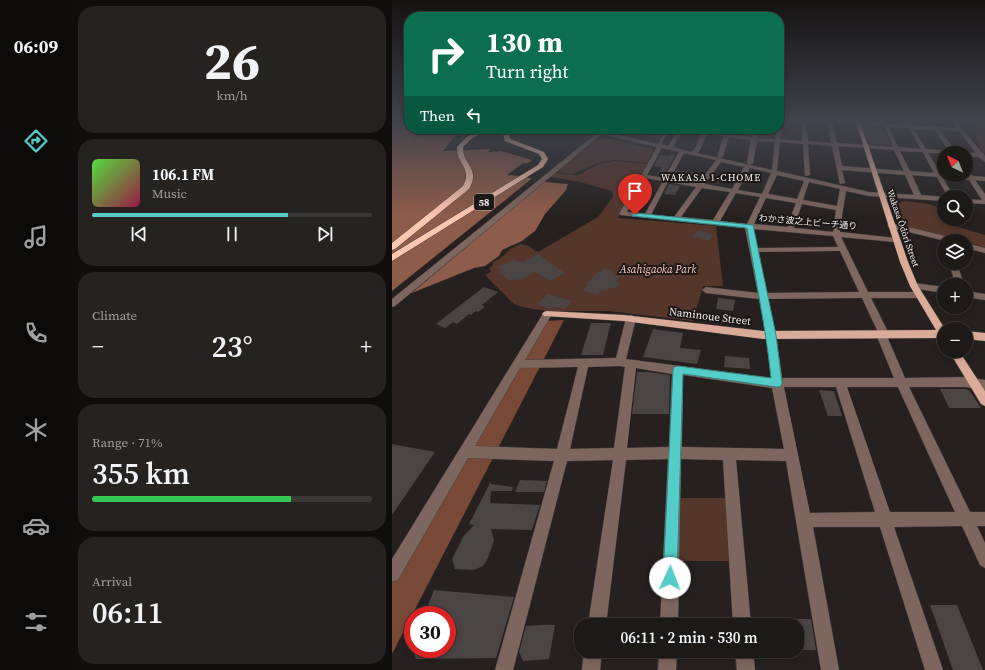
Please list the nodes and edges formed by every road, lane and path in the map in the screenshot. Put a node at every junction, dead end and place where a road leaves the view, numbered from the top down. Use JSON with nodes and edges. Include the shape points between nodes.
{"nodes":[{"id":1,"x":460,"y":153,"type":"edge"},
{"id":2,"x":541,"y":153,"type":"edge"},
{"id":3,"x":568,"y":153,"type":"edge"},
{"id":4,"x":572,"y":153,"type":"edge"},
{"id":5,"x":655,"y":153,"type":"edge"},
{"id":6,"x":681,"y":153,"type":"edge"},
{"id":7,"x":699,"y":153,"type":"edge"},
{"id":8,"x":722,"y":153,"type":"edge"},
{"id":9,"x":751,"y":153,"type":"edge"},
{"id":10,"x":777,"y":153,"type":"edge"},
{"id":11,"x":806,"y":153,"type":"edge"},
{"id":12,"x":837,"y":153,"type":"edge"},
{"id":13,"x":868,"y":153,"type":"edge"},
{"id":14,"x":898,"y":153,"type":"edge"},
{"id":15,"x":926,"y":153,"type":"edge"},
{"id":16,"x":973,"y":154,"type":"edge"},
{"id":17,"x":981,"y":155,"type":"joint"},
{"id":18,"x":720,"y":158,"type":"junction"},
{"id":19,"x":985,"y":160,"type":"edge"},
{"id":20,"x":748,"y":164,"type":"junction"},
{"id":21,"x":840,"y":168,"type":"junction"},
{"id":22,"x":775,"y":170,"type":"junction"},
{"id":23,"x":874,"y":170,"type":"junction"},
{"id":24,"x":906,"y":173,"type":"junction"},
{"id":25,"x":937,"y":173,"type":"edge"},
{"id":26,"x":545,"y":174,"type":"junction"},
{"id":27,"x":937,"y":175,"type":"edge"},
{"id":28,"x":642,"y":176,"type":"junction"},
{"id":29,"x":973,"y":176,"type":"edge"},
{"id":30,"x":807,"y":177,"type":"junction"},
{"id":31,"x":985,"y":179,"type":"edge"},
{"id":32,"x":666,"y":180,"type":"junction"},
{"id":33,"x":973,"y":182,"type":"edge"},
{"id":34,"x":700,"y":186,"type":"junction"},
{"id":35,"x":843,"y":186,"type":"junction"},
{"id":36,"x":734,"y":191,"type":"junction"},
{"id":37,"x":881,"y":194,"type":"junction"},
{"id":38,"x":764,"y":196,"type":"junction"},
{"id":39,"x":919,"y":198,"type":"junction"},
{"id":40,"x":937,"y":199,"type":"edge"},
{"id":41,"x":985,"y":200,"type":"edge"},
{"id":42,"x":973,"y":201,"type":"edge"},
{"id":43,"x":798,"y":202,"type":"junction"},
{"id":44,"x":839,"y":208,"type":"junction"},
{"id":45,"x":647,"y":216,"type":"junction"},
{"id":46,"x":676,"y":219,"type":"junction"},
{"id":47,"x":716,"y":222,"type":"junction"},
{"id":48,"x":891,"y":225,"type":"junction"},
{"id":49,"x":750,"y":226,"type":"junction"},
{"id":50,"x":790,"y":230,"type":"junction"},
{"id":51,"x":837,"y":234,"type":"junction"},
{"id":52,"x":937,"y":238,"type":"edge"},
{"id":53,"x":896,"y":240,"type":"junction"},
{"id":54,"x":392,"y":247,"type":"edge"},
{"id":55,"x":973,"y":247,"type":"edge"},
{"id":56,"x":842,"y":249,"type":"junction"},
{"id":57,"x":753,"y":250,"type":"junction"},
{"id":58,"x":985,"y":251,"type":"edge"},
{"id":59,"x":392,"y":258,"type":"edge"},
{"id":60,"x":914,"y":286,"type":"junction"},
{"id":61,"x":937,"y":289,"type":"edge"},
{"id":62,"x":706,"y":290,"type":"dead end"},
{"id":63,"x":920,"y":295,"type":"junction"},
{"id":64,"x":973,"y":295,"type":"edge"},
{"id":65,"x":392,"y":296,"type":"edge"},
{"id":66,"x":762,"y":296,"type":"junction"},
{"id":67,"x":865,"y":296,"type":"junction"},
{"id":68,"x":985,"y":297,"type":"edge"},
{"id":69,"x":392,"y":304,"type":"edge"},
{"id":70,"x":547,"y":314,"type":"joint"},
{"id":71,"x":631,"y":318,"type":"junction"},
{"id":72,"x":937,"y":323,"type":"edge"},
{"id":73,"x":882,"y":334,"type":"junction"},
{"id":74,"x":771,"y":335,"type":"junction"},
{"id":75,"x":937,"y":335,"type":"edge"},
{"id":76,"x":973,"y":336,"type":"edge"},
{"id":77,"x":985,"y":337,"type":"edge"},
{"id":78,"x":959,"y":358,"type":"edge"},
{"id":79,"x":584,"y":363,"type":"junction"},
{"id":80,"x":625,"y":363,"type":"junction"},
{"id":81,"x":517,"y":364,"type":"junction"},
{"id":82,"x":678,"y":370,"type":"junction"},
{"id":83,"x":777,"y":383,"type":"junction"},
{"id":84,"x":840,"y":383,"type":"junction"},
{"id":85,"x":902,"y":383,"type":"junction"},
{"id":86,"x":979,"y":384,"type":"edge"},
{"id":87,"x":985,"y":401,"type":"edge"},
{"id":88,"x":465,"y":452,"type":"junction"},
{"id":89,"x":620,"y":454,"type":"junction"},
{"id":90,"x":674,"y":454,"type":"junction"},
{"id":91,"x":562,"y":455,"type":"junction"},
{"id":92,"x":729,"y":455,"type":"junction"},
{"id":93,"x":791,"y":456,"type":"junction"},
{"id":94,"x":965,"y":519,"type":"junction"},
{"id":95,"x":985,"y":519,"type":"edge"},
{"id":96,"x":804,"y":520,"type":"junction"},
{"id":97,"x":886,"y":521,"type":"junction"},
{"id":98,"x":985,"y":560,"type":"edge"},
{"id":99,"x":392,"y":574,"type":"edge"},
{"id":100,"x":598,"y":618,"type":"edge"},
{"id":101,"x":669,"y":618,"type":"edge"},
{"id":102,"x":741,"y":618,"type":"edge"},
{"id":103,"x":592,"y":658,"type":"edge"},
{"id":104,"x":668,"y":658,"type":"edge"},
{"id":105,"x":745,"y":658,"type":"edge"},
{"id":106,"x":504,"y":670,"type":"edge"},
{"id":107,"x":591,"y":670,"type":"edge"},
{"id":108,"x":667,"y":670,"type":"edge"},
{"id":109,"x":746,"y":670,"type":"edge"},
{"id":110,"x":830,"y":670,"type":"edge"},
{"id":111,"x":934,"y":670,"type":"edge"}],
"edges":[{"from":1,"to":54,"type":"highway","number":"58","via":[[470,170],[470,180],[460,193]]},
{"from":2,"to":59,"type":"highway","number":"58","via":[[544,155],[544,163],[533,172]]},
{"from":3,"to":26,"type":"street"},
{"from":4,"to":26,"type":"street"},
{"from":5,"to":28,"type":"street"},
{"from":6,"to":32,"type":"street"},
{"from":7,"to":18,"type":"street"},
{"from":8,"to":18,"type":"street"},
{"from":9,"to":20,"type":"street"},
{"from":10,"to":22,"type":"street"},
{"from":11,"to":30,"type":"street"},
{"from":12,"to":21,"type":"street"},
{"from":13,"to":23,"type":"main road","name":"Wakasa Ōdōri Street"},
{"from":14,"to":24,"type":"street"},
{"from":15,"to":25,"type":"street"},
{"from":16,"to":17,"type":"street"},
{"from":17,"to":19,"type":"street"},
{"from":18,"to":20,"type":"street"},
{"from":18,"to":34,"type":"street"},
{"from":20,"to":22,"type":"street"},
{"from":20,"to":36,"type":"street"},
{"from":21,"to":23,"type":"street"},
{"from":21,"to":35,"type":"street"},
{"from":22,"to":30,"type":"street"},
{"from":22,"to":38,"type":"street"},
{"from":23,"to":24,"type":"street"},
{"from":23,"to":37,"type":"main road","name":"Wakasa Ōdōri Street"},
{"from":24,"to":27,"type":"street"},
{"from":24,"to":39,"type":"street"},
{"from":26,"to":65,"type":"street"},
{"from":26,"to":69,"type":"street"},
{"from":28,"to":32,"type":"street"},
{"from":28,"to":45,"type":"street","name":"わかさ波之上ビーチ通り","via":[[622,214]]},
{"from":29,"to":31,"type":"street"},
{"from":30,"to":35,"type":"street"},
{"from":30,"to":43,"type":"street"},
{"from":32,"to":34,"type":"street"},
{"from":32,"to":45,"type":"street"},
{"from":33,"to":41,"type":"street"},
{"from":34,"to":36,"type":"street"},
{"from":34,"to":46,"type":"street"},
{"from":35,"to":37,"type":"street","via":[[869,194]]},
{"from":35,"to":44,"type":"street"},
{"from":36,"to":38,"type":"street"},
{"from":36,"to":47,"type":"street"},
{"from":37,"to":39,"type":"street"},
{"from":37,"to":48,"type":"main road","name":"Wakasa Ōdōri Street"},
{"from":38,"to":43,"type":"street"},
{"from":38,"to":49,"type":"street"},
{"from":39,"to":40,"type":"street"},
{"from":41,"to":42,"type":"street"},
{"from":43,"to":44,"type":"street"},
{"from":43,"to":50,"type":"street"},
{"from":44,"to":51,"type":"street"},
{"from":45,"to":46,"type":"street","name":"わかさ波之上ビーチ通り"},
{"from":46,"to":47,"type":"street","name":"わかさ波之上ビーチ通り"},
{"from":47,"to":49,"type":"street","name":"わかさ波之上ビーチ通り"},
{"from":48,"to":52,"type":"street"},
{"from":48,"to":53,"type":"main road","name":"Wakasa Ōdōri Street"},
{"from":49,"to":50,"type":"street","name":"わかさ波之上ビーチ通り"},
{"from":49,"to":57,"type":"street"},
{"from":50,"to":51,"type":"street","name":"わかさ波之上ビーチ通り"},
{"from":51,"to":53,"type":"street","name":"わかさ波之上ビーチ通り"},
{"from":51,"to":56,"type":"street"},
{"from":53,"to":60,"type":"main road","name":"Wakasa Ōdōri Street"},
{"from":55,"to":58,"type":"street"},
{"from":56,"to":57,"type":"street"},
{"from":56,"to":67,"type":"street"},
{"from":57,"to":66,"type":"street"},
{"from":60,"to":61,"type":"street"},
{"from":60,"to":63,"type":"main road","name":"Wakasa Ōdōri Street"},
{"from":62,"to":66,"type":"street"},
{"from":63,"to":67,"type":"street"},
{"from":63,"to":72,"type":"main road","name":"Wakasa Ōdōri Street"},
{"from":64,"to":68,"type":"street"},
{"from":66,"to":67,"type":"street"},
{"from":66,"to":74,"type":"street"},
{"from":67,"to":73,"type":"street"},
{"from":70,"to":71,"type":"main road","name":"Naminoue Street"},
{"from":70,"to":81,"type":"street"},
{"from":71,"to":74,"type":"main road","name":"Naminoue Street"},
{"from":71,"to":80,"type":"street"},
{"from":73,"to":74,"type":"main road","name":"Naminoue Street"},
{"from":73,"to":75,"type":"main road","name":"Naminoue Street"},
{"from":73,"to":85,"type":"street"},
{"from":74,"to":83,"type":"street"},
{"from":76,"to":77,"type":"main road"},
{"from":78,"to":86,"type":"main road"},
{"from":79,"to":80,"type":"street"},
{"from":79,"to":81,"type":"street"},
{"from":79,"to":91,"type":"street"},
{"from":80,"to":82,"type":"street"},
{"from":80,"to":89,"type":"street"},
{"from":81,"to":88,"type":"street"},
{"from":82,"to":83,"type":"street"},
{"from":82,"to":90,"type":"street"},
{"from":83,"to":84,"type":"street"},
{"from":83,"to":93,"type":"street"},
{"from":84,"to":85,"type":"street"},
{"from":84,"to":97,"type":"street"},
{"from":85,"to":86,"type":"street"},
{"from":85,"to":94,"type":"street"},
{"from":86,"to":87,"type":"main road"},
{"from":88,"to":91,"type":"street"},
{"from":88,"to":99,"type":"street"},
{"from":89,"to":90,"type":"street"},
{"from":89,"to":91,"type":"street"},
{"from":89,"to":100,"type":"street"},
{"from":90,"to":92,"type":"street"},
{"from":90,"to":101,"type":"street"},
{"from":91,"to":106,"type":"street"},
{"from":92,"to":93,"type":"street"},
{"from":92,"to":102,"type":"street"},
{"from":93,"to":96,"type":"street"},
{"from":94,"to":95,"type":"street"},
{"from":94,"to":97,"type":"street"},
{"from":94,"to":98,"type":"street"},
{"from":96,"to":97,"type":"street"},
{"from":96,"to":110,"type":"street"},
{"from":97,"to":111,"type":"street"},
{"from":103,"to":107,"type":"street"},
{"from":104,"to":108,"type":"street"},
{"from":105,"to":109,"type":"street"}]}
